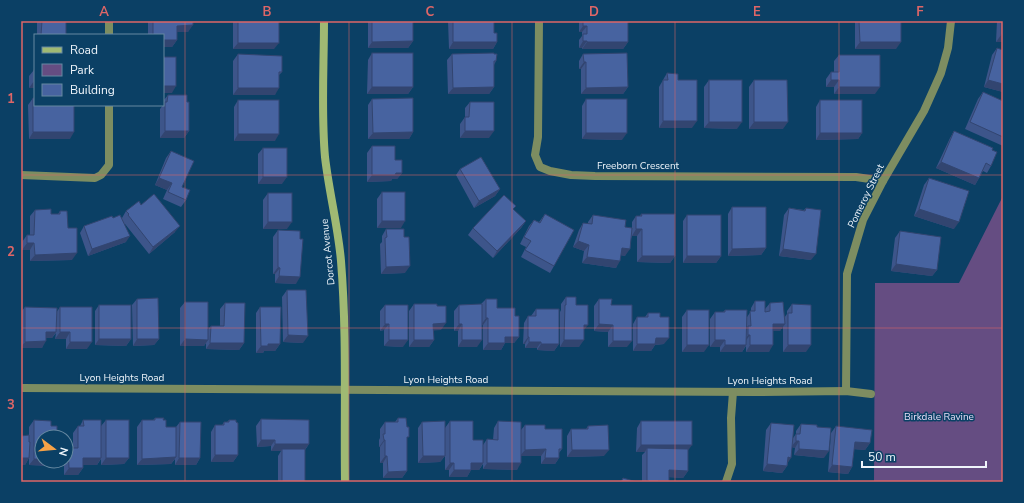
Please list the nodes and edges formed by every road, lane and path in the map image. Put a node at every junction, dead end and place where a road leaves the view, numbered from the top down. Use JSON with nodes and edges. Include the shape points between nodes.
{"nodes":[{"id":1,"x":109,"y":21,"type":"edge"},
{"id":2,"x":324,"y":21,"type":"edge"},
{"id":3,"x":539,"y":21,"type":"edge"},
{"id":4,"x":951,"y":21,"type":"edge"},
{"id":5,"x":109,"y":34,"type":"edge"},
{"id":6,"x":109,"y":106,"type":"edge"},
{"id":7,"x":21,"y":175,"type":"edge"},
{"id":8,"x":883,"y":181,"type":"junction"},
{"id":9,"x":21,"y":388,"type":"edge"},
{"id":10,"x":345,"y":389,"type":"junction"},
{"id":11,"x":846,"y":391,"type":"junction"},
{"id":12,"x":733,"y":392,"type":"junction"},
{"id":13,"x":871,"y":394,"type":"dead end"},
{"id":14,"x":345,"y":482,"type":"edge"},
{"id":15,"x":726,"y":482,"type":"edge"}],
"edges":[{"from":1,"to":5,"type":"street"},
{"from":2,"to":10,"type":"street","name":"Dorcot Avenue","via":[[324,134],[341,260]]},
{"from":3,"to":8,"type":"street","name":"Freeborn Crescent","via":[[538,137],[535,155],[540,167],[571,175],[595,176],[856,177]]},
{"from":4,"to":8,"type":"street","name":"Pomeroy Street","via":[[948,48],[941,73],[924,111]]},
{"from":6,"to":7,"type":"street","via":[[110,165],[101,175],[95,178]]},
{"from":8,"to":11,"type":"street","name":"Pomeroy Street","via":[[863,220],[847,274]]},
{"from":9,"to":10,"type":"street","name":"Lyon Heights Road"},
{"from":10,"to":12,"type":"street","name":"Lyon Heights Road"},
{"from":10,"to":14,"type":"street","name":"Dorcot Avenue"},
{"from":11,"to":12,"type":"street","name":"Lyon Heights Road"},
{"from":11,"to":13,"type":"street","name":"Lyon Heights Road"},
{"from":12,"to":15,"type":"street","via":[[732,464]]}]}
